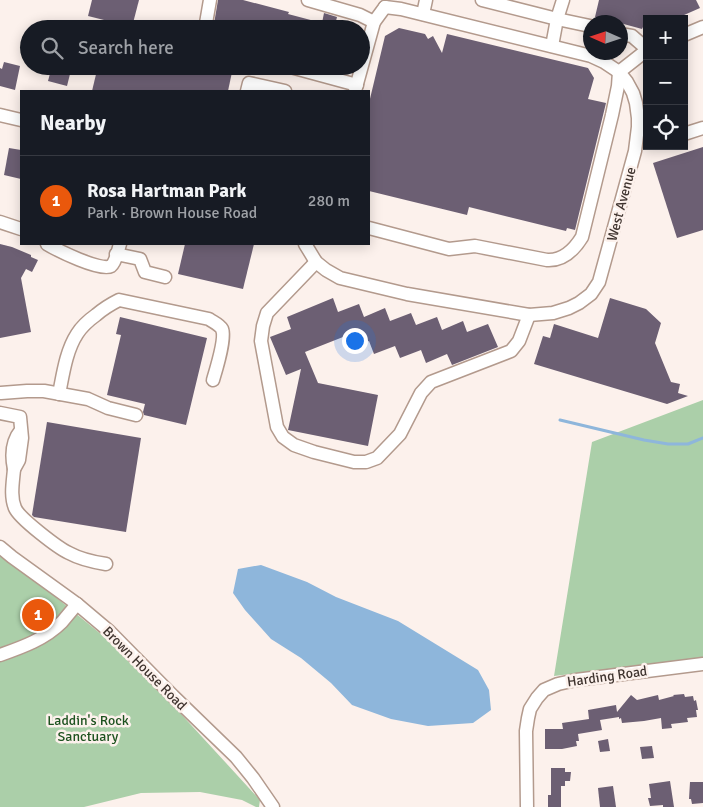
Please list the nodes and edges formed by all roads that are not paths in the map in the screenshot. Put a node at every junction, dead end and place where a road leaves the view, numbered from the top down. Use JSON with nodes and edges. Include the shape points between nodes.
{"nodes":[{"id":1,"x":210,"y":0,"type":"edge"},
{"id":2,"x":308,"y":0,"type":"edge"},
{"id":3,"x":426,"y":0,"type":"edge"},
{"id":4,"x":482,"y":0,"type":"edge"},
{"id":5,"x":563,"y":0,"type":"edge"},
{"id":6,"x":385,"y":4,"type":"edge"},
{"id":7,"x":423,"y":14,"type":"junction"},
{"id":8,"x":557,"y":19,"type":"junction"},
{"id":9,"x":207,"y":20,"type":"edge"},
{"id":10,"x":374,"y":22,"type":"junction"},
{"id":11,"x":583,"y":25,"type":"edge"},
{"id":12,"x":703,"y":28,"type":"edge"},
{"id":13,"x":688,"y":34,"type":"edge"},
{"id":14,"x":628,"y":35,"type":"edge"},
{"id":15,"x":370,"y":37,"type":"edge"},
{"id":16,"x":552,"y":46,"type":"junction"},
{"id":17,"x":643,"y":46,"type":"edge"},
{"id":18,"x":643,"y":52,"type":"edge"},
{"id":19,"x":619,"y":72,"type":"junction"},
{"id":20,"x":321,"y":75,"type":"edge"},
{"id":21,"x":360,"y":75,"type":"edge"},
{"id":22,"x":356,"y":88,"type":"edge"},
{"id":23,"x":246,"y":90,"type":"edge"},
{"id":24,"x":280,"y":90,"type":"edge"},
{"id":25,"x":0,"y":115,"type":"edge"},
{"id":26,"x":20,"y":120,"type":"edge"},
{"id":27,"x":703,"y":128,"type":"edge"},
{"id":28,"x":688,"y":133,"type":"edge"},
{"id":29,"x":642,"y":139,"type":"edge"},
{"id":30,"x":0,"y":222,"type":"edge"},
{"id":31,"x":370,"y":228,"type":"edge"},
{"id":32,"x":20,"y":229,"type":"edge"},
{"id":33,"x":49,"y":245,"type":"edge"},
{"id":34,"x":306,"y":245,"type":"edge"},
{"id":35,"x":311,"y":245,"type":"edge"},
{"id":36,"x":116,"y":250,"type":"edge"},
{"id":37,"x":316,"y":262,"type":"junction"},
{"id":38,"x":165,"y":277,"type":"dead end"},
{"id":39,"x":529,"y":315,"type":"junction"},
{"id":40,"x":213,"y":380,"type":"dead end"},
{"id":41,"x":1,"y":391,"type":"edge"},
{"id":42,"x":59,"y":394,"type":"junction"},
{"id":43,"x":2,"y":413,"type":"edge"},
{"id":44,"x":136,"y":415,"type":"dead end"},
{"id":45,"x":0,"y":547,"type":"edge"},
{"id":46,"x":106,"y":564,"type":"dead end"},
{"id":47,"x":77,"y":604,"type":"junction"},
{"id":48,"x":0,"y":655,"type":"edge"},
{"id":49,"x":703,"y":664,"type":"edge"},
{"id":50,"x":273,"y":807,"type":"edge"},
{"id":51,"x":527,"y":807,"type":"edge"}],
"edges":[{"from":1,"to":9,"type":"street"},
{"from":2,"to":10,"type":"street"},
{"from":3,"to":7,"type":"street"},
{"from":4,"to":8,"type":"street"},
{"from":5,"to":8,"type":"street"},
{"from":6,"to":7,"type":"street","name":"West Avenue"},
{"from":6,"to":10,"type":"street","name":"West Avenue"},
{"from":7,"to":16,"type":"street","name":"West Avenue"},
{"from":8,"to":11,"type":"street"},
{"from":8,"to":16,"type":"street"},
{"from":10,"to":15,"type":"street","name":"West Avenue"},
{"from":12,"to":13,"type":"street"},
{"from":14,"to":17,"type":"street"},
{"from":16,"to":19,"type":"street","name":"West Avenue","via":[[591,56]]},
{"from":18,"to":19,"type":"street"},
{"from":19,"to":29,"type":"street","name":"West Avenue","via":[[633,93]]},
{"from":19,"to":31,"type":"street","via":[[612,115],[582,237],[560,258],[554,260],[475,246],[449,249]]},
{"from":20,"to":22,"type":"street"},
{"from":21,"to":22,"type":"street","name":"West Avenue"},
{"from":23,"to":24,"type":"street","via":[[249,83]]},
{"from":25,"to":26,"type":"street"},
{"from":27,"to":28,"type":"street"},
{"from":29,"to":39,"type":"street","name":"West Avenue","via":[[599,282],[591,294],[569,308]]},
{"from":30,"to":32,"type":"street"},
{"from":33,"to":36,"type":"street","via":[[105,268],[110,267]]},
{"from":34,"to":37,"type":"street"},
{"from":35,"to":37,"type":"street"},
{"from":36,"to":38,"type":"street","via":[[140,258],[144,272]]},
{"from":37,"to":39,"type":"street","name":"West Avenue","via":[[351,282]]},
{"from":37,"to":39,"type":"street","via":[[267,314],[261,341],[265,368],[277,427],[283,437],[294,445],[354,462],[377,458],[400,434],[421,392],[431,382],[511,350],[519,341]]},
{"from":40,"to":42,"type":"street","via":[[223,338],[218,324],[119,300],[100,311],[77,333],[68,353]]},
{"from":41,"to":42,"type":"street"},
{"from":41,"to":43,"type":"street"},
{"from":42,"to":44,"type":"street","via":[[88,399]]},
{"from":43,"to":46,"type":"street","via":[[20,417],[21,430],[15,437],[12,460],[15,509],[30,525],[67,553]]},
{"from":45,"to":47,"type":"street","name":"Brown House Road"},
{"from":47,"to":48,"type":"street","via":[[46,635]]},
{"from":47,"to":50,"type":"street","name":"Brown House Road","via":[[114,636],[236,757]]},
{"from":49,"to":51,"type":"street","name":"Harding Road","via":[[576,680],[544,690],[533,702],[527,723]]}]}
